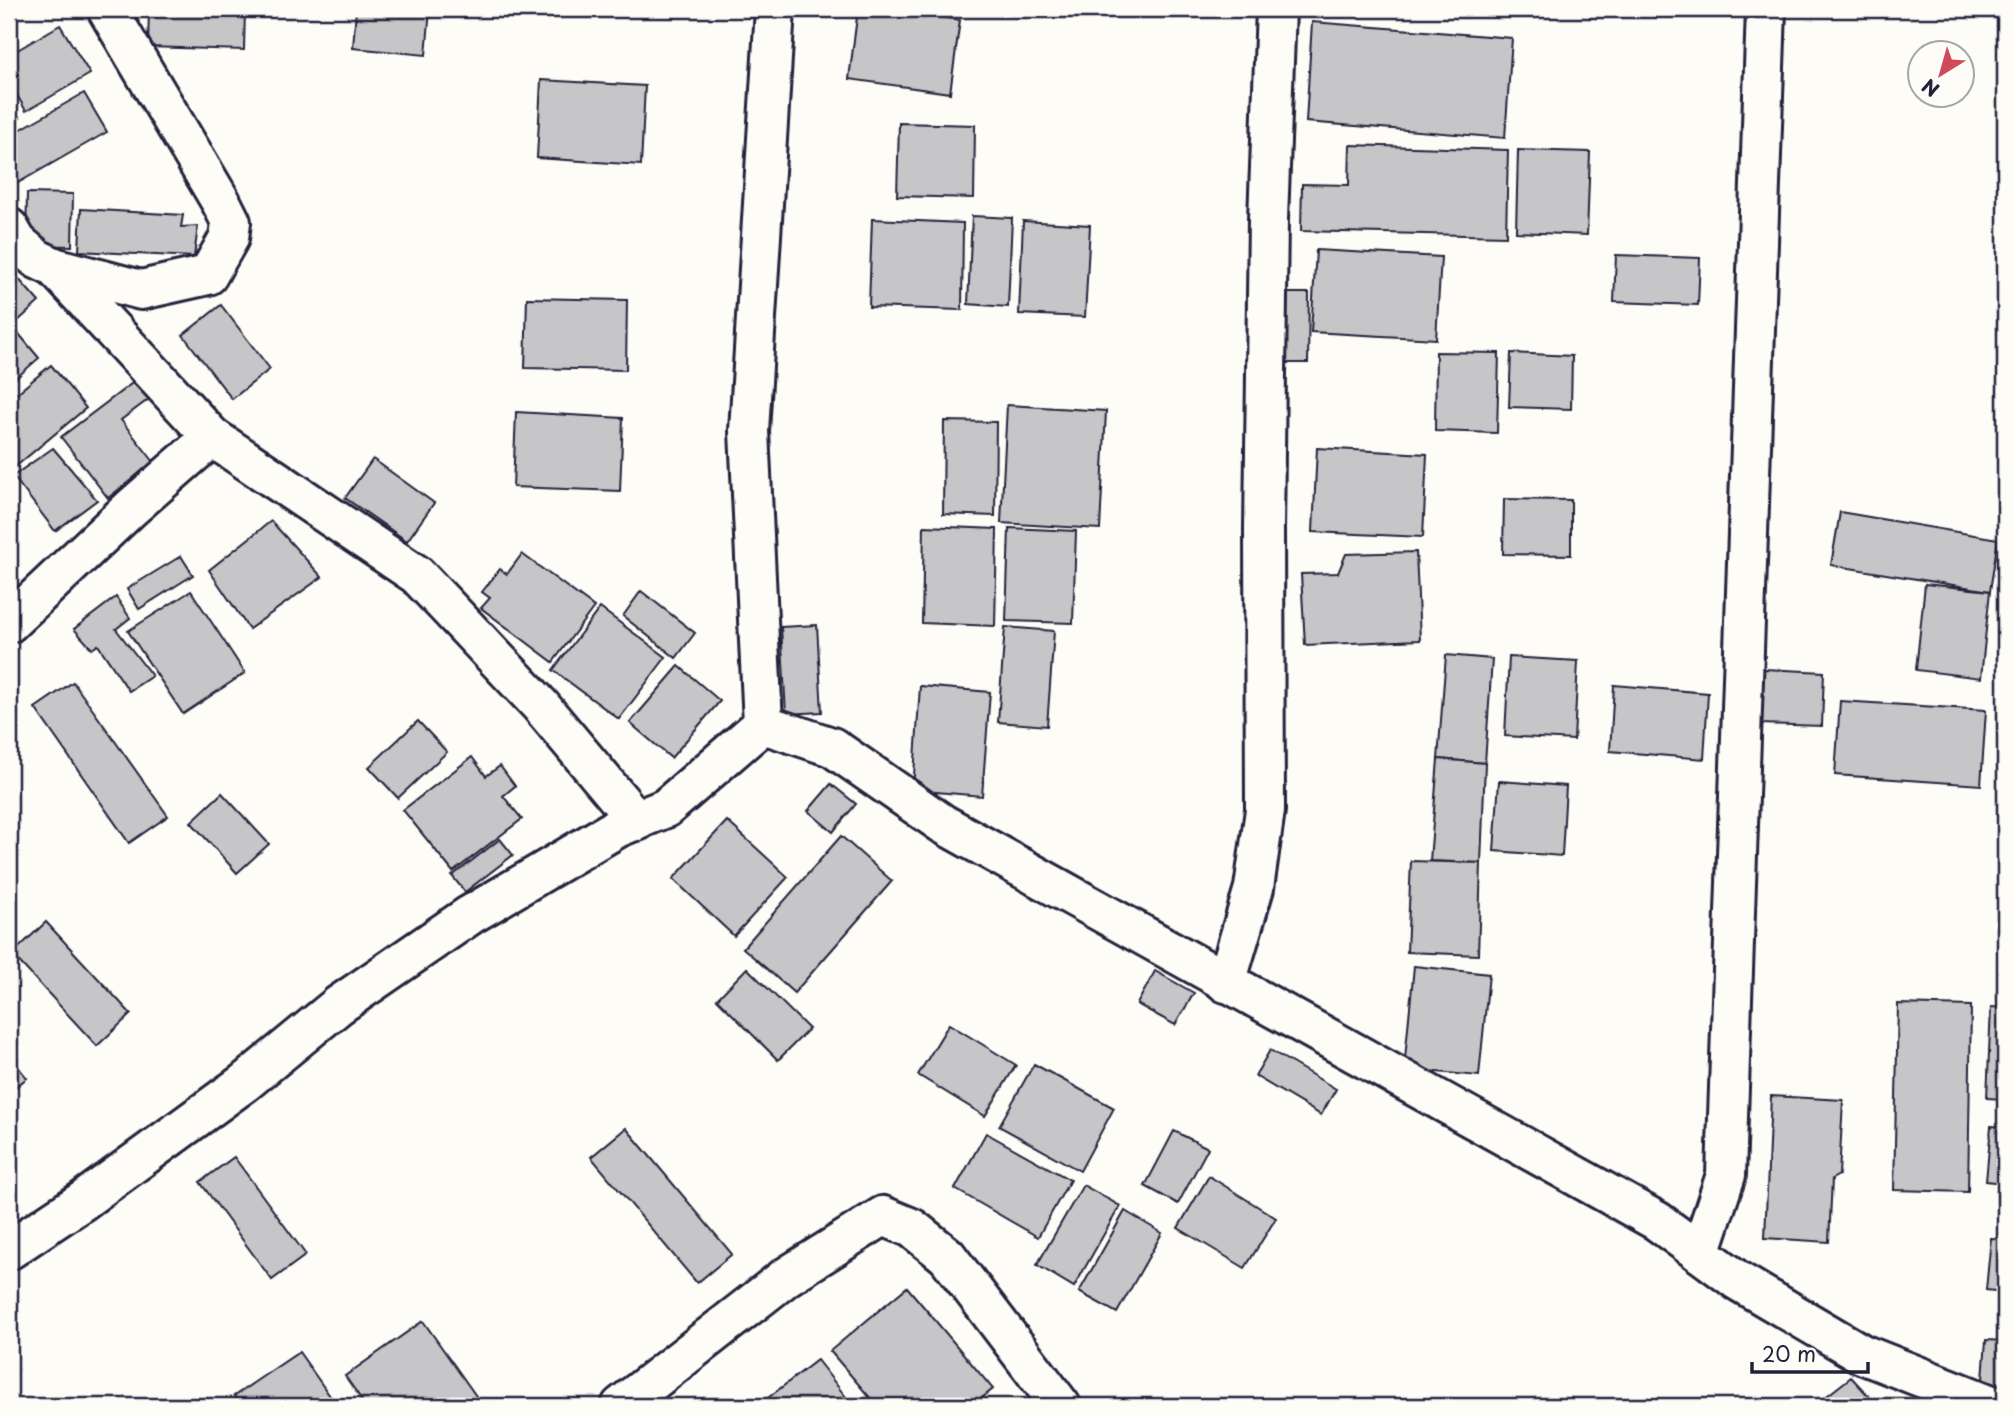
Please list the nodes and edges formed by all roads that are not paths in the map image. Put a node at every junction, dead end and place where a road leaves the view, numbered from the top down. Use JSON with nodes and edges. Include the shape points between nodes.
{"nodes":[{"id":1,"x":107,"y":9,"type":"edge"},
{"id":2,"x":775,"y":9,"type":"edge"},
{"id":3,"x":1276,"y":9,"type":"edge"},
{"id":4,"x":1766,"y":9,"type":"edge"},
{"id":5,"x":9,"y":228,"type":"edge"},
{"id":6,"x":54,"y":267,"type":"junction"},
{"id":7,"x":212,"y":437,"type":"junction"},
{"id":8,"x":9,"y":623,"type":"edge"},
{"id":9,"x":763,"y":724,"type":"junction"},
{"id":10,"x":637,"y":821,"type":"junction"},
{"id":11,"x":1226,"y":983,"type":"junction"},
{"id":12,"x":9,"y":1250,"type":"edge"},
{"id":13,"x":1700,"y":1253,"type":"junction"},
{"id":14,"x":621,"y":1406,"type":"edge"},
{"id":15,"x":1060,"y":1406,"type":"edge"},
{"id":16,"x":1994,"y":1406,"type":"edge"}],
"edges":[{"from":1,"to":6,"type":"street","via":[[221,202],[231,222],[229,238],[208,275],[141,290]]},
{"from":2,"to":9,"type":"street","via":[[750,431]]},
{"from":3,"to":11,"type":"street","via":[[1268,219],[1265,810],[1254,888]]},
{"from":4,"to":13,"type":"street","via":[[1726,1175]]},
{"from":5,"to":6,"type":"street","via":[[37,259]]},
{"from":6,"to":7,"type":"street"},
{"from":7,"to":8,"type":"street"},
{"from":7,"to":10,"type":"street","via":[[417,575],[540,705]]},
{"from":9,"to":10,"type":"street","via":[[666,808]]},
{"from":9,"to":11,"type":"street","via":[[832,747],[943,824]]},
{"from":10,"to":12,"type":"street","via":[[617,828],[470,915],[339,1005],[244,1083]]},
{"from":11,"to":13,"type":"street","via":[[1657,1221]]},
{"from":13,"to":16,"type":"street","via":[[1738,1281],[1861,1354]]},
{"from":14,"to":15,"type":"street","via":[[786,1277],[883,1216],[912,1228],[947,1256]]}]}
